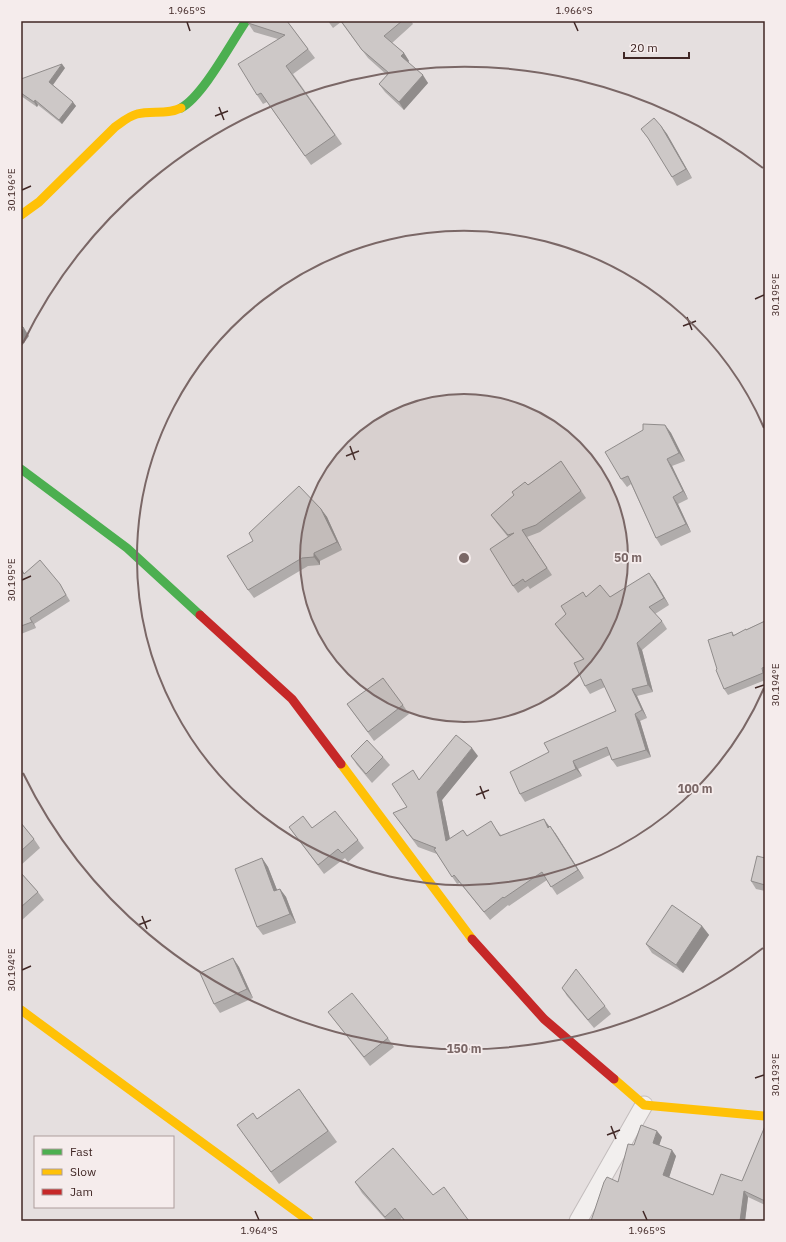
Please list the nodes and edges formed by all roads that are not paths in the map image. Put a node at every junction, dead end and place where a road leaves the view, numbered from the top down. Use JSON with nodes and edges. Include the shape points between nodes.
{"nodes":[{"id":1,"x":246,"y":21,"type":"edge"},
{"id":2,"x":21,"y":215,"type":"edge"},
{"id":3,"x":21,"y":469,"type":"edge"},
{"id":4,"x":21,"y":1010,"type":"edge"},
{"id":5,"x":644,"y":1104,"type":"junction"},
{"id":6,"x":765,"y":1116,"type":"edge"},
{"id":7,"x":309,"y":1221,"type":"edge"},
{"id":8,"x":578,"y":1221,"type":"edge"}],
"edges":[{"from":1,"to":2,"type":"street","via":[[198,94],[184,107],[165,113],[140,113],[126,118],[39,202]]},
{"from":3,"to":5,"type":"street","via":[[127,548],[292,699],[476,946],[544,1019]]},
{"from":4,"to":7,"type":"street"},
{"from":5,"to":6,"type":"street"},
{"from":5,"to":8,"type":"street"}]}
